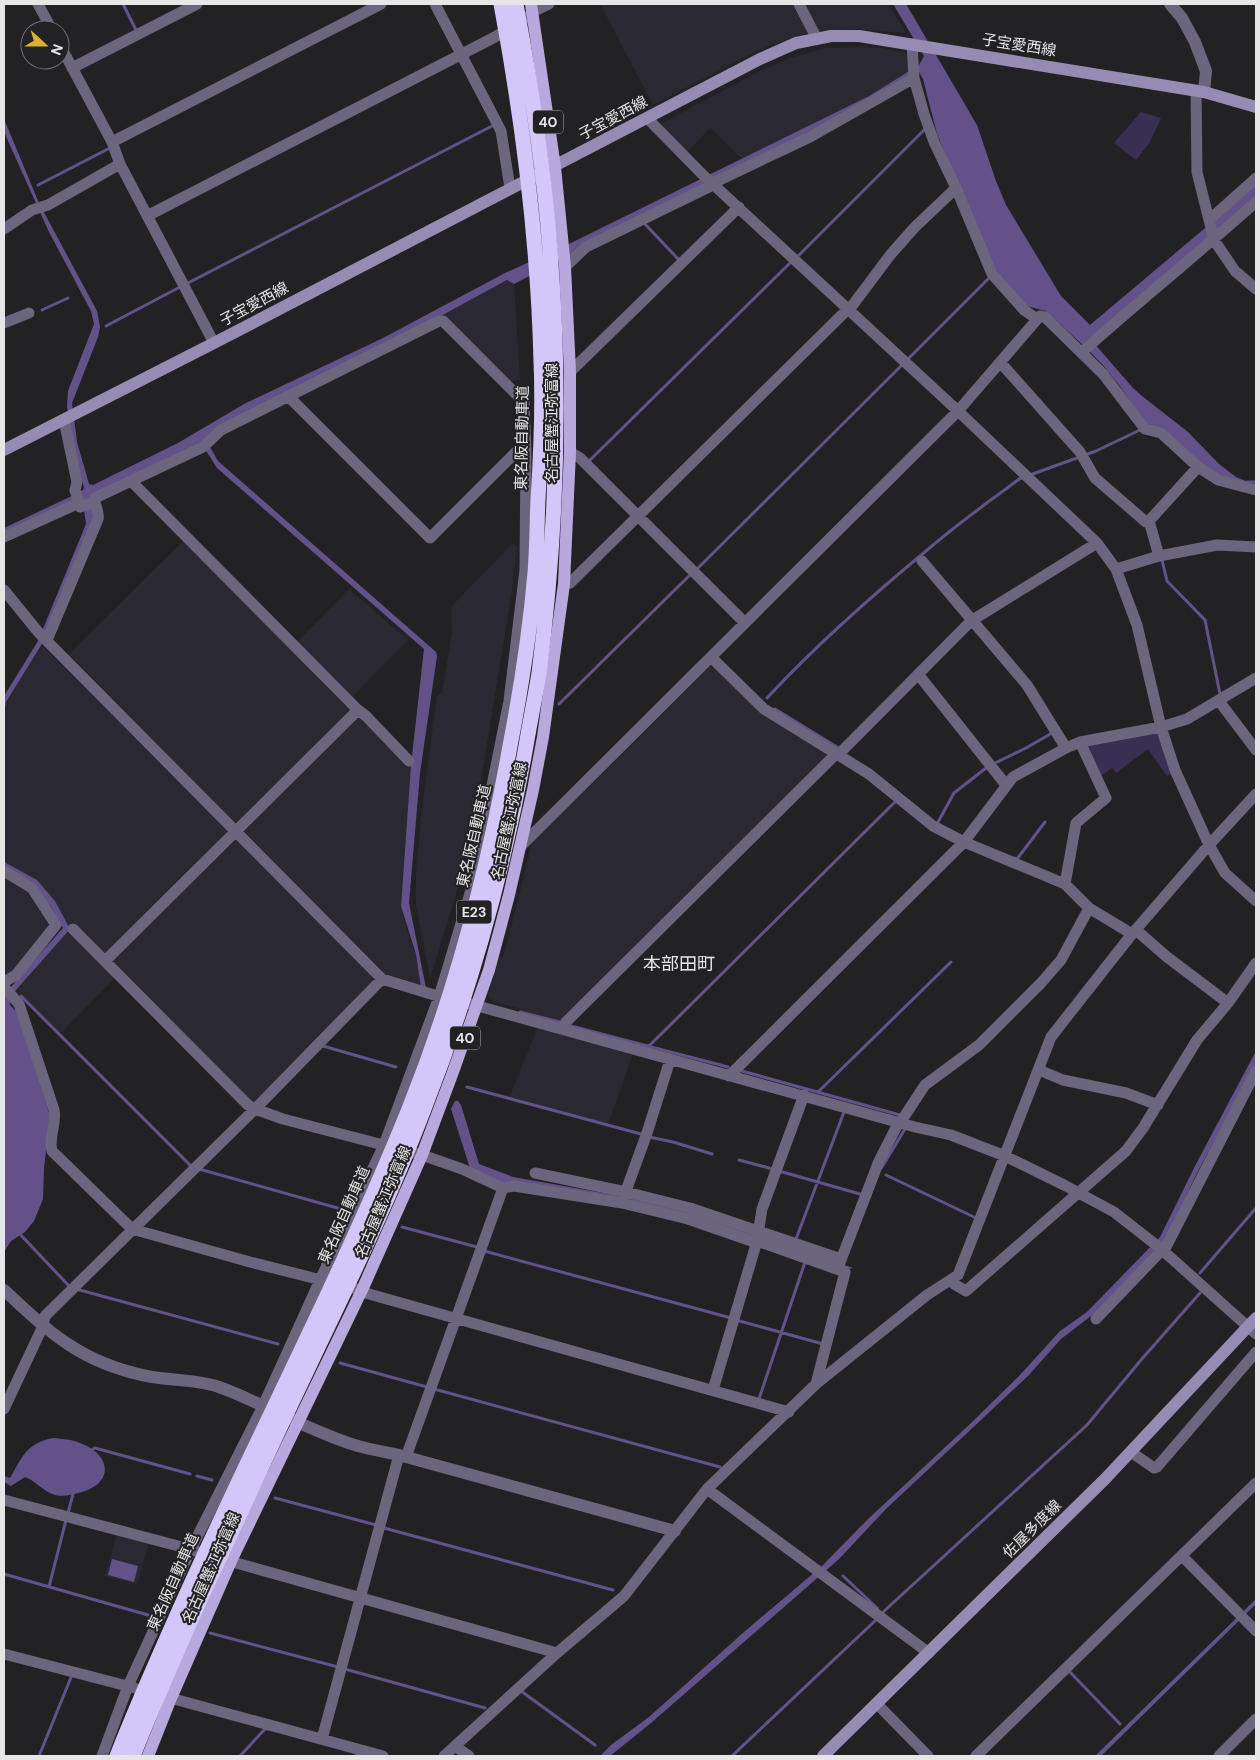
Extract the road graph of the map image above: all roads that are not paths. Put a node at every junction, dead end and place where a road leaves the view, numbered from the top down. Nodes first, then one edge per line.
1 (38, 4) edge
2 (197, 4) edge
3 (382, 4) edge
4 (434, 4) edge
5 (502, 4) edge
6 (516, 4) edge
7 (549, 4) edge
8 (798, 4) edge
9 (1170, 4) edge
10 (532, 10) edge
11 (47, 20) edge
12 (816, 39) junction
13 (913, 44) junction
14 (461, 54) junction
15 (70, 64) edge
16 (72, 68) junction
17 (914, 74) junction
18 (1200, 91) junction
19 (1256, 107) edge
20 (648, 119) junction
21 (112, 142) junction
22 (120, 164) junction
23 (555, 167) junction
24 (1256, 178) edge
25 (714, 184) junction
26 (510, 188) junction
27 (956, 188) junction
28 (1256, 202) edge
29 (739, 207) junction
30 (147, 216) junction
31 (1209, 222) junction
32 (4, 229) edge
33 (1213, 239) junction
34 (564, 266) junction
35 (1256, 289) edge
36 (848, 309) junction
37 (29, 313) dead end
38 (1037, 319) junction
39 (4, 323) edge
40 (214, 344) junction
41 (1083, 350) junction
42 (1000, 362) junction
43 (570, 372) junction
44 (288, 396) junction
45 (958, 410) junction
46 (64, 420) junction
47 (4, 450) edge
48 (526, 452) junction
49 (570, 452) junction
50 (1198, 467) junction
51 (131, 481) junction
52 (1256, 490) edge
53 (95, 502) junction
54 (80, 505) junction
55 (638, 516) junction
56 (1149, 521) junction
57 (4, 537) edge
58 (1097, 543) junction
59 (1256, 547) edge
60 (1159, 556) junction
61 (922, 561) dead end
62 (1116, 569) junction
63 (564, 584) junction
64 (5, 597) edge
65 (972, 621) junction
66 (745, 623) junction
67 (43, 637) junction
68 (711, 657) junction
69 (918, 674) junction
70 (1256, 678) edge
71 (1219, 701) junction
72 (358, 710) junction
73 (1162, 727) junction
74 (1080, 742) junction
75 (1066, 748) junction
76 (1256, 750) edge
77 (837, 754) junction
78 (409, 761) dead end
79 (1006, 786) junction
80 (1256, 794) edge
81 (236, 831) junction
82 (964, 842) junction
83 (1209, 845) junction
84 (519, 848) junction
85 (4, 871) edge
86 (1065, 884) junction
87 (1256, 901) edge
88 (1089, 908) junction
89 (73, 929) dead end
90 (1134, 932) junction
91 (105, 961) junction
92 (1256, 963) edge
93 (382, 979) junction
94 (4, 982) edge
95 (4, 987) edge
96 (439, 997) junction
97 (1228, 1004) junction
98 (477, 1005) junction
99 (562, 1029) junction
100 (670, 1060) junction
101 (1039, 1070) junction
102 (1256, 1071) edge
103 (729, 1076) junction
104 (804, 1095) junction
105 (1158, 1105) junction
106 (255, 1109) junction
107 (900, 1122) junction
108 (384, 1145) junction
109 (422, 1155) junction
110 (1005, 1156) junction
111 (535, 1173) dead end
112 (504, 1188) junction
113 (1079, 1193) junction
114 (624, 1198) junction
115 (132, 1229) junction
116 (757, 1237) junction
117 (1160, 1247) junction
118 (840, 1265) junction
119 (952, 1279) junction
120 (320, 1280) junction
121 (4, 1290) edge
122 (362, 1290) junction
123 (456, 1318) junction
124 (1096, 1318) dead end
125 (43, 1326) junction
126 (1254, 1326) edge
127 (1256, 1352) edge
128 (816, 1384) junction
129 (713, 1390) junction
130 (263, 1406) junction
131 (4, 1409) edge
132 (789, 1412) junction
133 (297, 1422) junction
134 (1132, 1452) junction
135 (403, 1456) junction
136 (1256, 1484) edge
137 (707, 1489) junction
138 (4, 1500) edge
139 (675, 1531) junction
140 (191, 1549) junction
141 (1182, 1556) junction
142 (231, 1561) junction
143 (360, 1598) junction
144 (1256, 1631) edge
145 (557, 1653) junction
146 (929, 1653) junction
147 (4, 1654) edge
148 (128, 1686) junction
149 (171, 1698) junction
150 (878, 1704) junction
151 (1256, 1719) edge
152 (322, 1740) junction
153 (454, 1746) junction
154 (353, 1753) edge
155 (102, 1756) edge
156 (117, 1756) edge
157 (133, 1756) edge
158 (148, 1756) edge
159 (383, 1756) edge
160 (444, 1756) edge
161 (469, 1756) edge
162 (823, 1756) edge
163 (928, 1756) edge
164 (976, 1756) edge
165 (1219, 1756) edge

1 - 11 street
2 - 16 street
3 - 21 street
4 - 14 street
5 - 156 highway, 東名阪自動車道 / E23, bridge
6 - 157 highway, E23, bridge
7 - 10 street
8 - 12 street
9 - 18 street
10 - 14 street
10 - 23 main road, 名古屋蟹江弥富線 / 40
12 - 13 main road, 子宝愛西線
12 - 20 main road, 子宝愛西線
13 - 17 street
13 - 18 main road, 子宝愛西線
14 - 26 street
14 - 30 street
15 - 16 street
16 - 21 street
17 - 25 street
17 - 27 street
18 - 19 main road, 子宝愛西線
18 - 31 street
20 - 23 main road, 子宝愛西線
20 - 25 street
21 - 22 street
22 - 30 street
22 - 32 street
23 - 26 main road, 子宝愛西線
23 - 34 main road, 名古屋蟹江弥富線 / 40
24 - 31 street
25 - 29 street
25 - 34 street
26 - 40 main road, 子宝愛西線
27 - 36 street
27 - 38 street
28 - 33 street
29 - 36 street
29 - 43 street
30 - 40 street
31 - 33 street
33 - 35 street
33 - 41 street
34 - 43 main road, 名古屋蟹江弥富線 / 40
36 - 45 street
36 - 55 street
37 - 39 street
38 - 41 street
38 - 42 street
40 - 46 main road, 子宝愛西線
41 - 50 street
42 - 45 street
42 - 56 street
43 - 49 main road, 名古屋蟹江弥富線 / 40
44 - 48 street
44 - 48 street
44 - 51 street
45 - 58 street
45 - 66 street
46 - 47 main road, 子宝愛西線
46 - 54 street
48 - 96 street
49 - 55 street
49 - 63 main road, 名古屋蟹江弥富線 / 40
50 - 52 street
50 - 56 street
51 - 53 street
51 - 72 street
53 - 54 street
53 - 67 street
54 - 57 street
55 - 63 street
55 - 66 street
56 - 60 street
58 - 62 street
58 - 65 street
59 - 60 street
60 - 62 street
61 - 65 street
62 - 73 street
63 - 84 main road, 名古屋蟹江弥富線 / 40
64 - 67 street
65 - 69 street
65 - 75 street
66 - 68 street
67 - 81 street
68 - 77 street
68 - 84 street
69 - 77 street
69 - 79 street
70 - 71 street
71 - 73 street
71 - 76 street
72 - 78 street
72 - 81 street
73 - 74 street
73 - 83 street
74 - 75 street
74 - 86 street
75 - 79 street
77 - 82 street
77 - 99 street
79 - 82 street
80 - 83 street
81 - 91 street
81 - 93 street
82 - 86 street
82 - 103 street
83 - 87 street
83 - 90 street
84 - 98 main road, 名古屋蟹江弥富線 / 40
85 - 94 street
86 - 88 street
88 - 90 street
88 - 107 street
89 - 91 street
90 - 97 street
90 - 101 street
91 - 106 street
92 - 97 street
93 - 96 street
93 - 106 street
95 - 115 street
96 - 98 street
96 - 108 street
97 - 105 street
98 - 99 street
98 - 109 main road, 名古屋蟹江弥富線 / 40
99 - 100 street
100 - 103 street
100 - 114 street
101 - 105 street
101 - 110 street
102 - 117 street
103 - 104 street
104 - 107 street
104 - 116 street
105 - 113 street
106 - 108 street
106 - 115 street
107 - 110 street
107 - 118 street
108 - 109 street
108 - 120 street
109 - 112 street
109 - 122 main road, 名古屋蟹江弥富線 / 40
110 - 113 street
110 - 119 street
111 - 114 street
112 - 114 street
112 - 123 street
113 - 117 street
113 - 119 street
114 - 116 street
115 - 120 street
115 - 125 street
116 - 118 street
116 - 129 street
117 - 124 street
117 - 126 street
118 - 128 street
119 - 128 street
120 - 122 street
120 - 130 street
121 - 125 street
122 - 123 street
122 - 133 main road, 名古屋蟹江弥富線 / 40
123 - 129 street
123 - 135 street
125 - 130 street
125 - 131 street
126 - 134 main road, 佐屋多度線
127 - 134 street
128 - 132 street
129 - 132 street
130 - 133 street
130 - 140 street
132 - 137 street
133 - 135 street
133 - 142 main road, 名古屋蟹江弥富線 / 40
134 - 146 main road, 佐屋多度線
135 - 139 street
135 - 143 street
136 - 141 street
137 - 139 street
137 - 146 street
138 - 140 street
139 - 145 street
140 - 142 street
140 - 148 street
141 - 144 street
141 - 164 street
142 - 143 street
142 - 149 main road, 名古屋蟹江弥富線 / 40
143 - 145 street
143 - 152 street
145 - 153 street
146 - 150 main road, 佐屋多度線
147 - 148 street
148 - 149 street
148 - 155 street
149 - 152 street
149 - 158 main road, 名古屋蟹江弥富線 / 40
150 - 162 main road, 佐屋多度線
150 - 163 street
151 - 165 street
152 - 154 street
153 - 160 street
153 - 161 street
154 - 159 street

